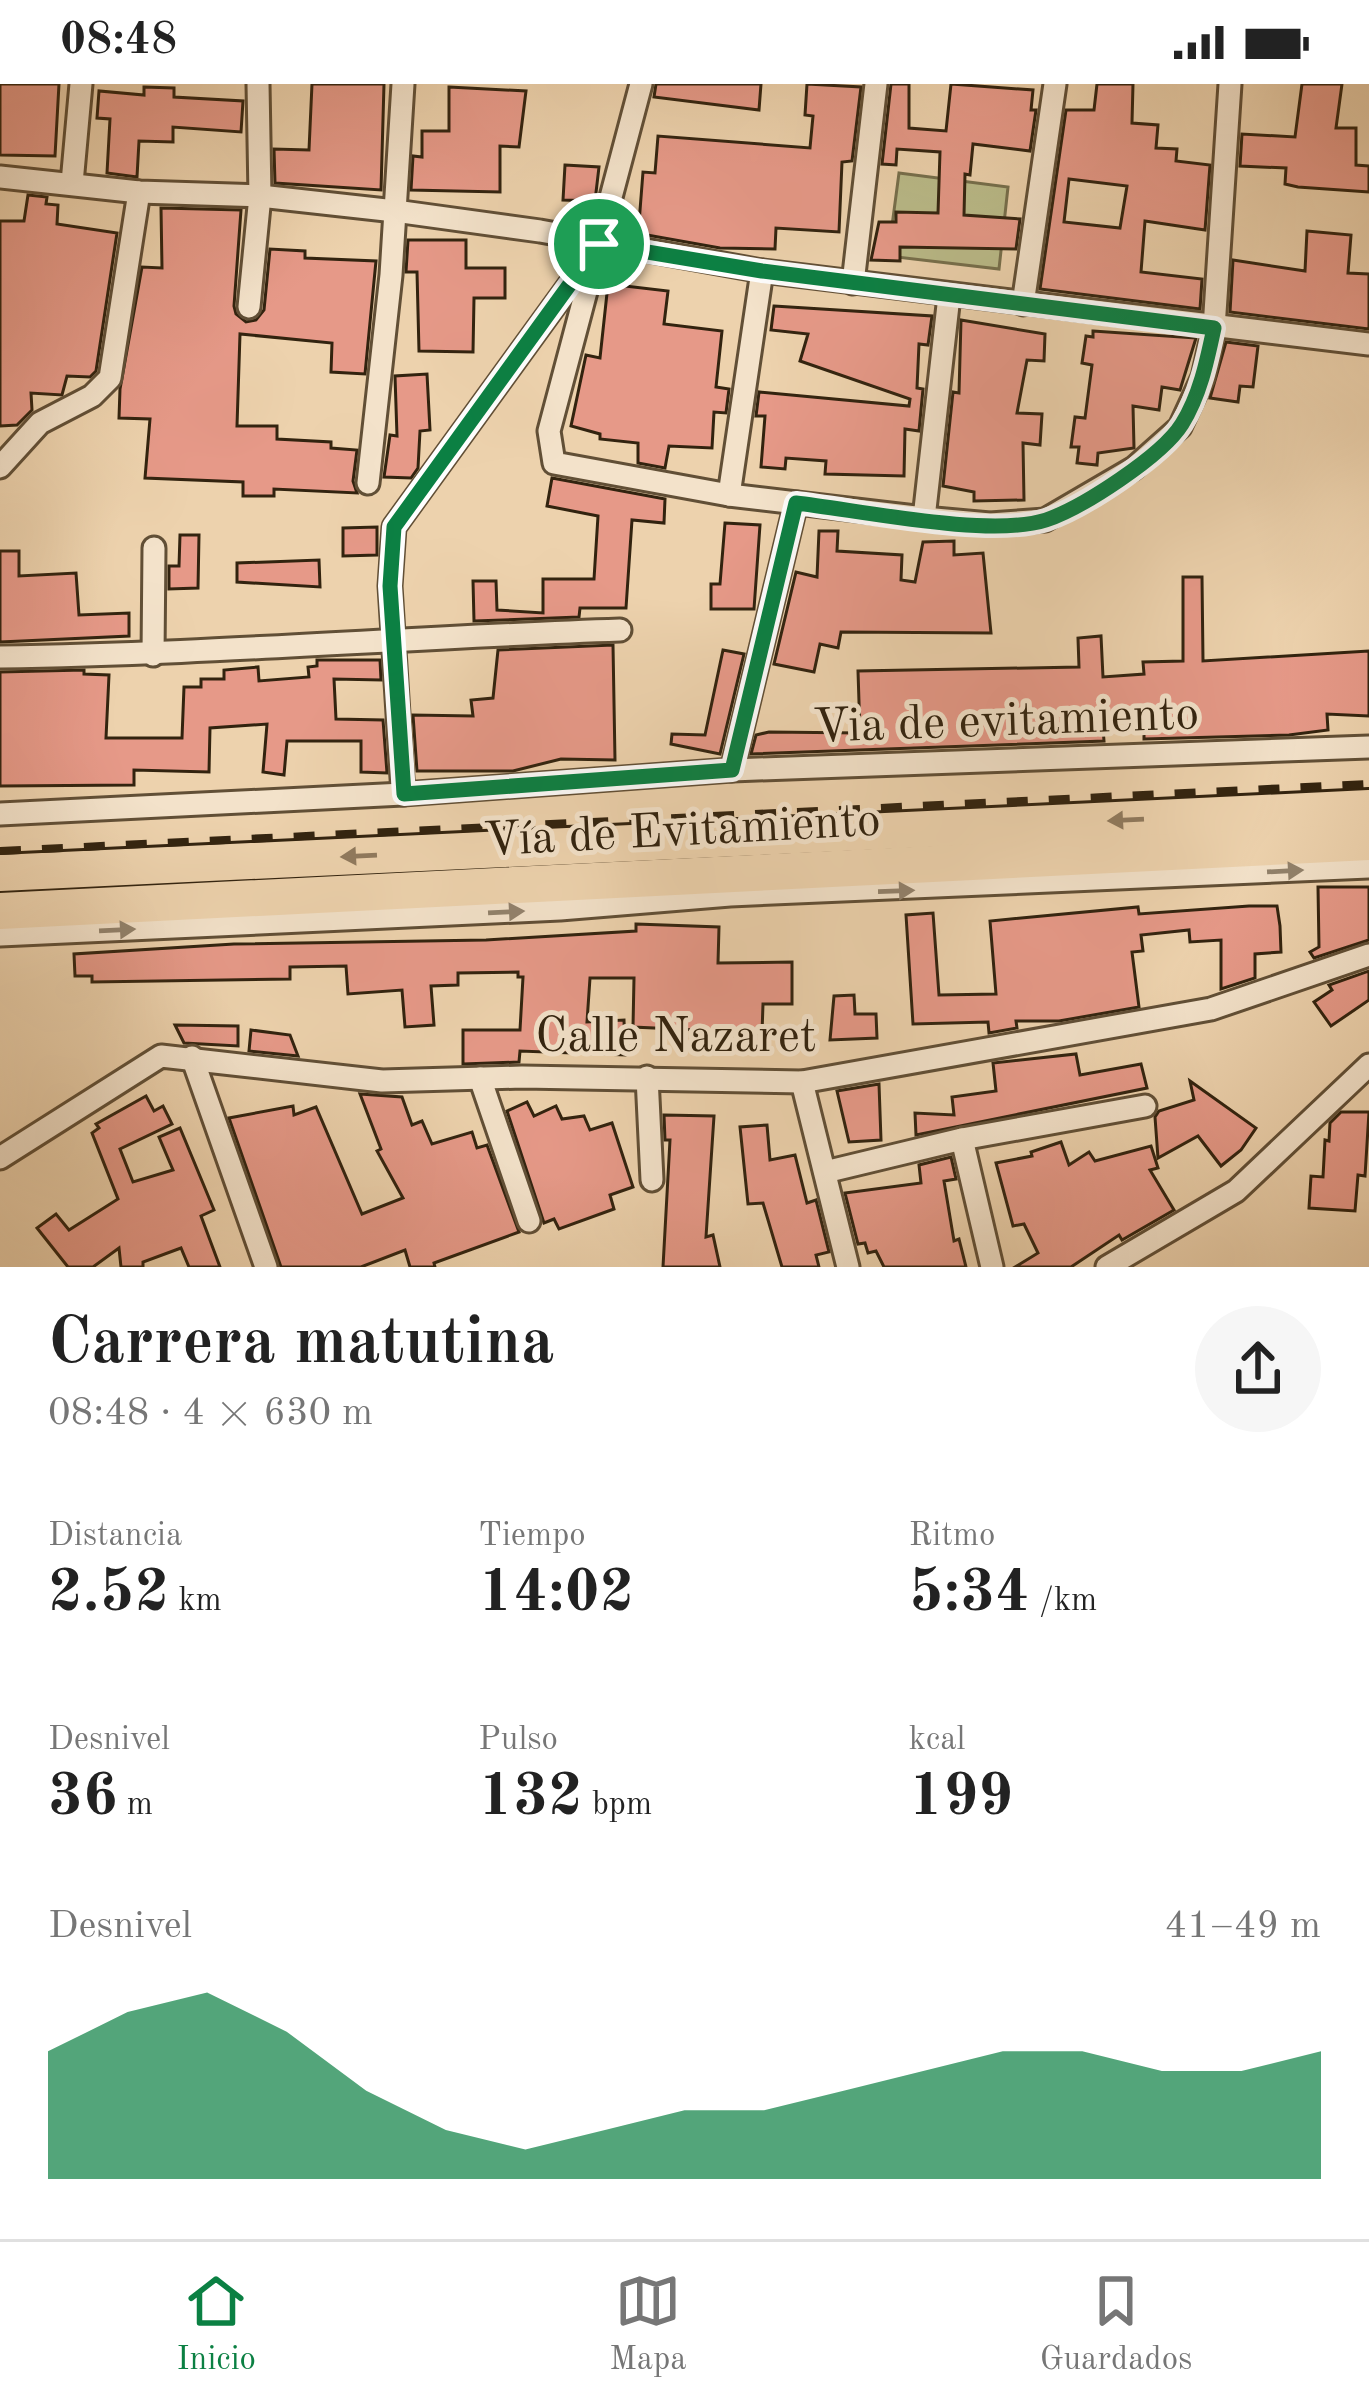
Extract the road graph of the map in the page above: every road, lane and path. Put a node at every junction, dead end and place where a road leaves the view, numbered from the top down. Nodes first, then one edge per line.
1 (80, 84) edge
2 (258, 84) edge
3 (403, 84) edge
4 (641, 84) edge
5 (876, 84) edge
6 (1055, 84) edge
7 (1230, 84) edge
8 (0, 178) edge
9 (72, 183) junction
10 (139, 192) junction
11 (260, 196) junction
12 (395, 211) junction
13 (599, 244) junction
14 (762, 271) junction
15 (854, 283) junction
16 (949, 296) junction
17 (1022, 304) junction
18 (248, 307) dead end
19 (1214, 328) junction
20 (1369, 344) edge
21 (0, 467) edge
22 (368, 483) dead end
23 (730, 496) junction
24 (796, 503) junction
25 (924, 518) junction
26 (154, 548) dead end
27 (620, 630) dead end
28 (392, 638) junction
29 (153, 655) junction
30 (0, 657) edge
31 (1369, 747) edge
32 (732, 770) junction
33 (404, 794) junction
34 (1369, 808) edge
35 (0, 814) edge
36 (1369, 842) edge
37 (1369, 867) edge
38 (0, 873) edge
39 (0, 911) edge
40 (0, 935) edge
41 (1369, 956) edge
42 (192, 1057) junction
43 (1369, 1065) edge
44 (647, 1077) junction
45 (480, 1078) junction
46 (802, 1082) junction
47 (1145, 1106) dead end
48 (962, 1139) junction
49 (0, 1157) edge
50 (826, 1172) junction
51 (652, 1180) dead end
52 (529, 1221) dead end
53 (266, 1267) edge
54 (848, 1267) edge
55 (992, 1267) edge
56 (1107, 1267) edge

1 - 9 street
2 - 11 street
3 - 12 street
4 - 13 street
5 - 15 street
6 - 17 street
7 - 19 street
8 - 9 street
9 - 10 street
10 - 11 street
10 - 21 street
11 - 12 street
11 - 18 street
12 - 13 street
12 - 22 street
13 - 14 street
13 - 23 street
13 - 28 street
14 - 15 street
14 - 23 street
15 - 16 street
16 - 17 street
16 - 25 street
17 - 19 street
19 - 20 street
19 - 25 street
23 - 24 street
24 - 25 street
24 - 32 street
26 - 29 street
27 - 28 street
28 - 29 street
28 - 33 street
29 - 30 street
31 - 32 street, Via de evitamiento
32 - 33 street, Via de evitamiento
33 - 35 street, Via de evitamiento
34 -> 38 highway, Vía de Evitamiento
36 - 39 highway, Vía de Evitamiento
40 -> 37 street
41 - 46 street, Calle Nazaret
42 - 45 street, Calle Nazaret
42 - 49 street, Calle Nazaret
42 - 53 street
43 - 56 street
44 - 45 street, Calle Nazaret
44 - 46 street, Calle Nazaret
44 - 51 street
45 - 52 street
46 - 50 street
47 - 48 street
48 - 50 street
48 - 55 street
50 - 54 street

